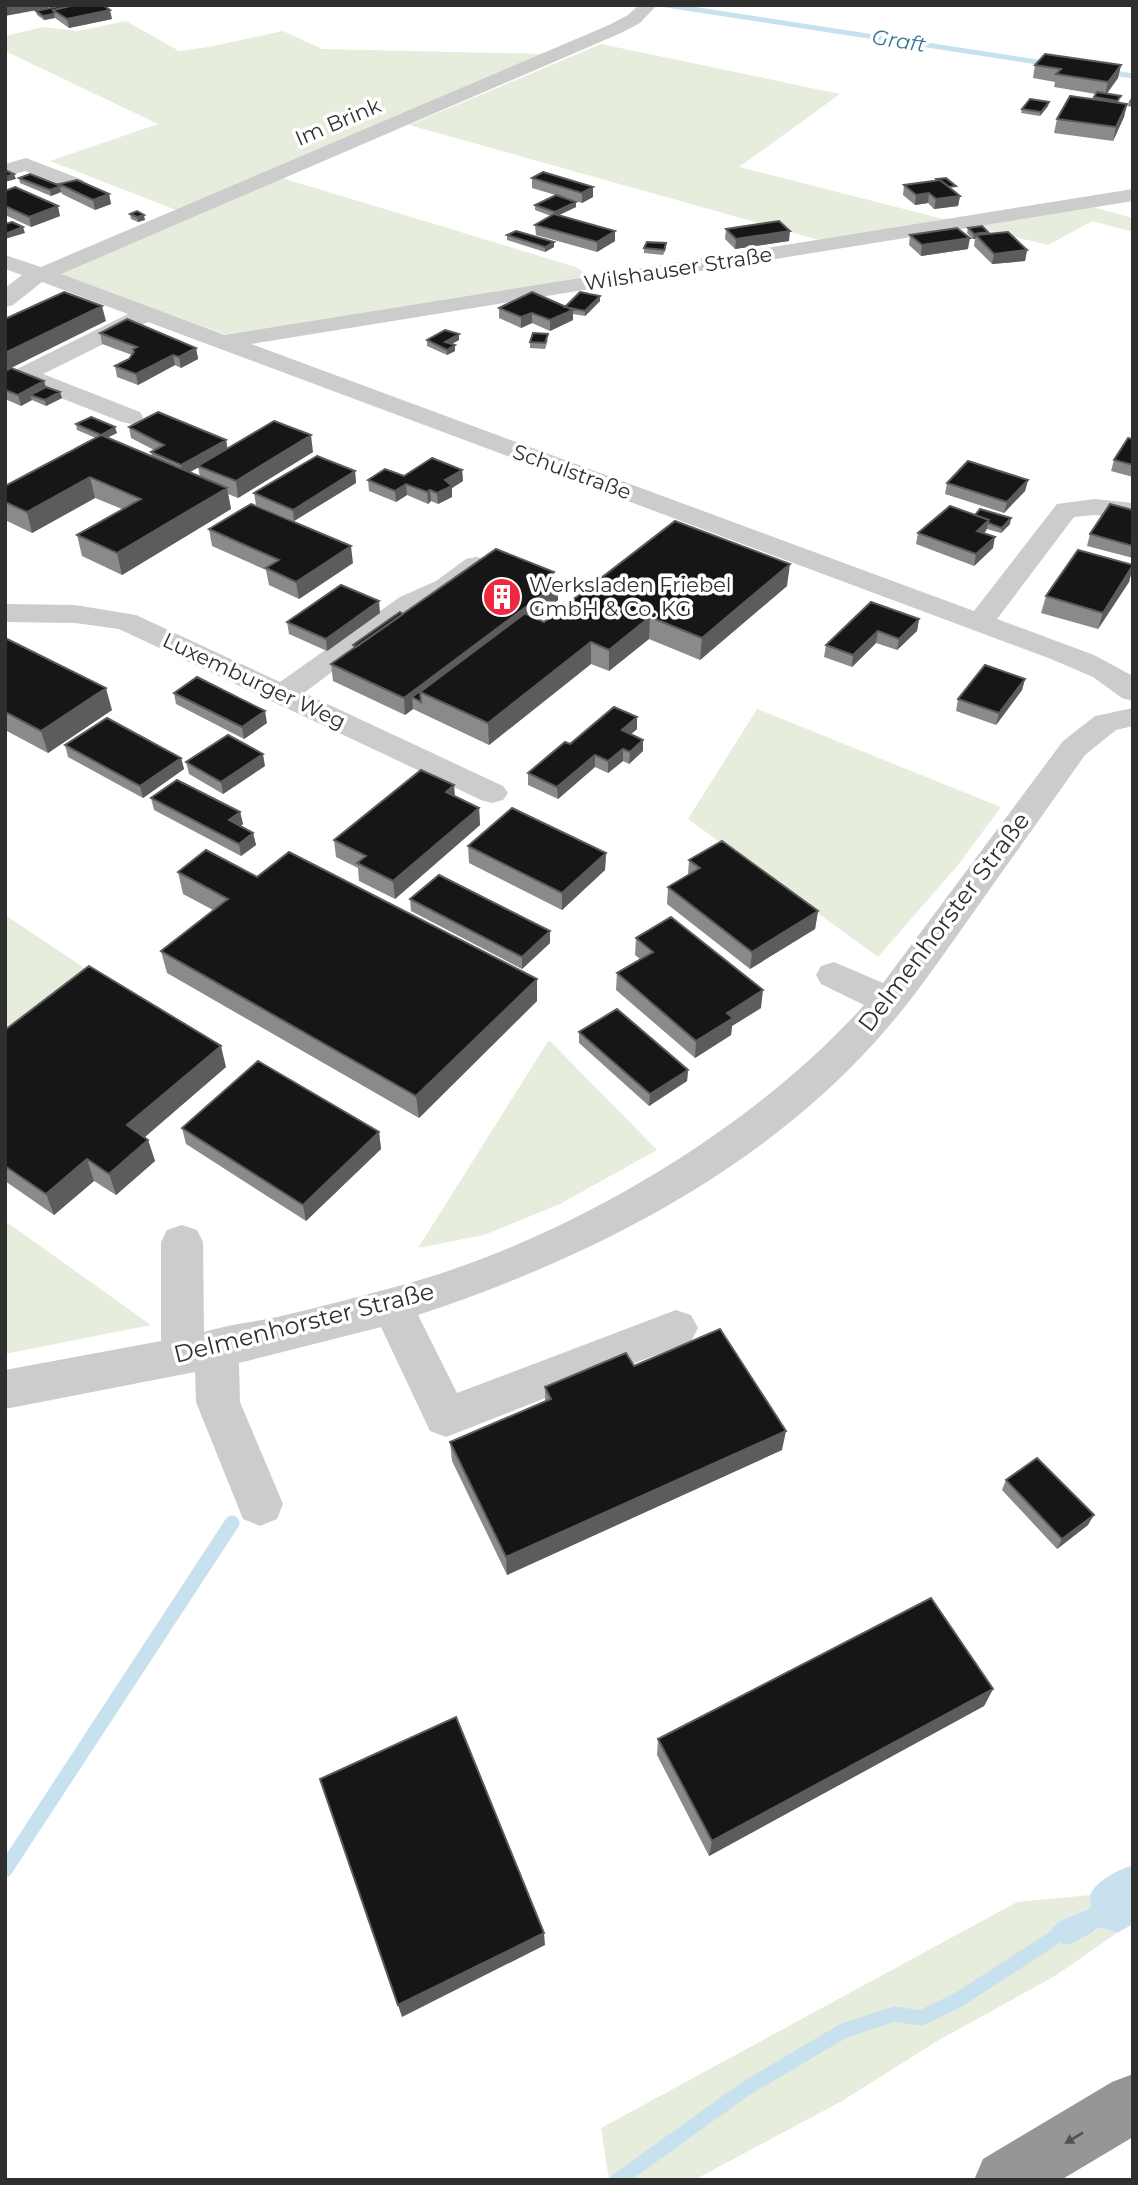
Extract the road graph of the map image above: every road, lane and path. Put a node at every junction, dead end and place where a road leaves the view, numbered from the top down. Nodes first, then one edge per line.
1 (649, 5) edge
2 (5, 171) edge
3 (76, 184) edge
4 (1133, 194) edge
5 (1066, 207) junction
6 (1106, 217) dead end
7 (5, 261) edge
8 (41, 275) junction
9 (5, 300) edge
10 (146, 314) junction
11 (222, 342) junction
12 (131, 417) dead end
13 (1133, 511) edge
14 (492, 554) edge
15 (5, 613) edge
16 (980, 623) junction
17 (1133, 692) edge
18 (282, 694) junction
19 (1133, 717) edge
20 (492, 793) dead end
21 (834, 975) dead end
22 (889, 1002) junction
23 (182, 1242) dead end
24 (392, 1305) junction
25 (676, 1328) dead end
26 (199, 1351) junction
27 (5, 1390) edge
28 (260, 1504) dead end
29 (1133, 2103) edge
30 (1004, 2180) edge

1 - 8 street, Im Brink
2 - 3 street
4 - 5 street, Wilshauser Straße
5 - 6 street
5 - 11 street, Wilshauser Straße
7 - 8 street, Schulstraße
8 - 9 street, Im Brink
8 - 10 street, Schulstraße
10 - 11 street, Schulstraße
10 - 12 street
11 - 16 street, Schulstraße
13 - 16 street
14 - 18 street
15 - 18 street, Luxemburger Weg
16 - 17 street, Schulstraße
18 - 20 street, Luxemburger Weg
19 - 22 street, Delmenhorster Straße
21 - 22 street
22 - 24 street, Delmenhorster Straße
23 - 26 street
24 - 25 street
24 - 26 street, Delmenhorster Straße
26 - 27 street, Delmenhorster Straße
26 - 28 street
29 -> 30 highway

